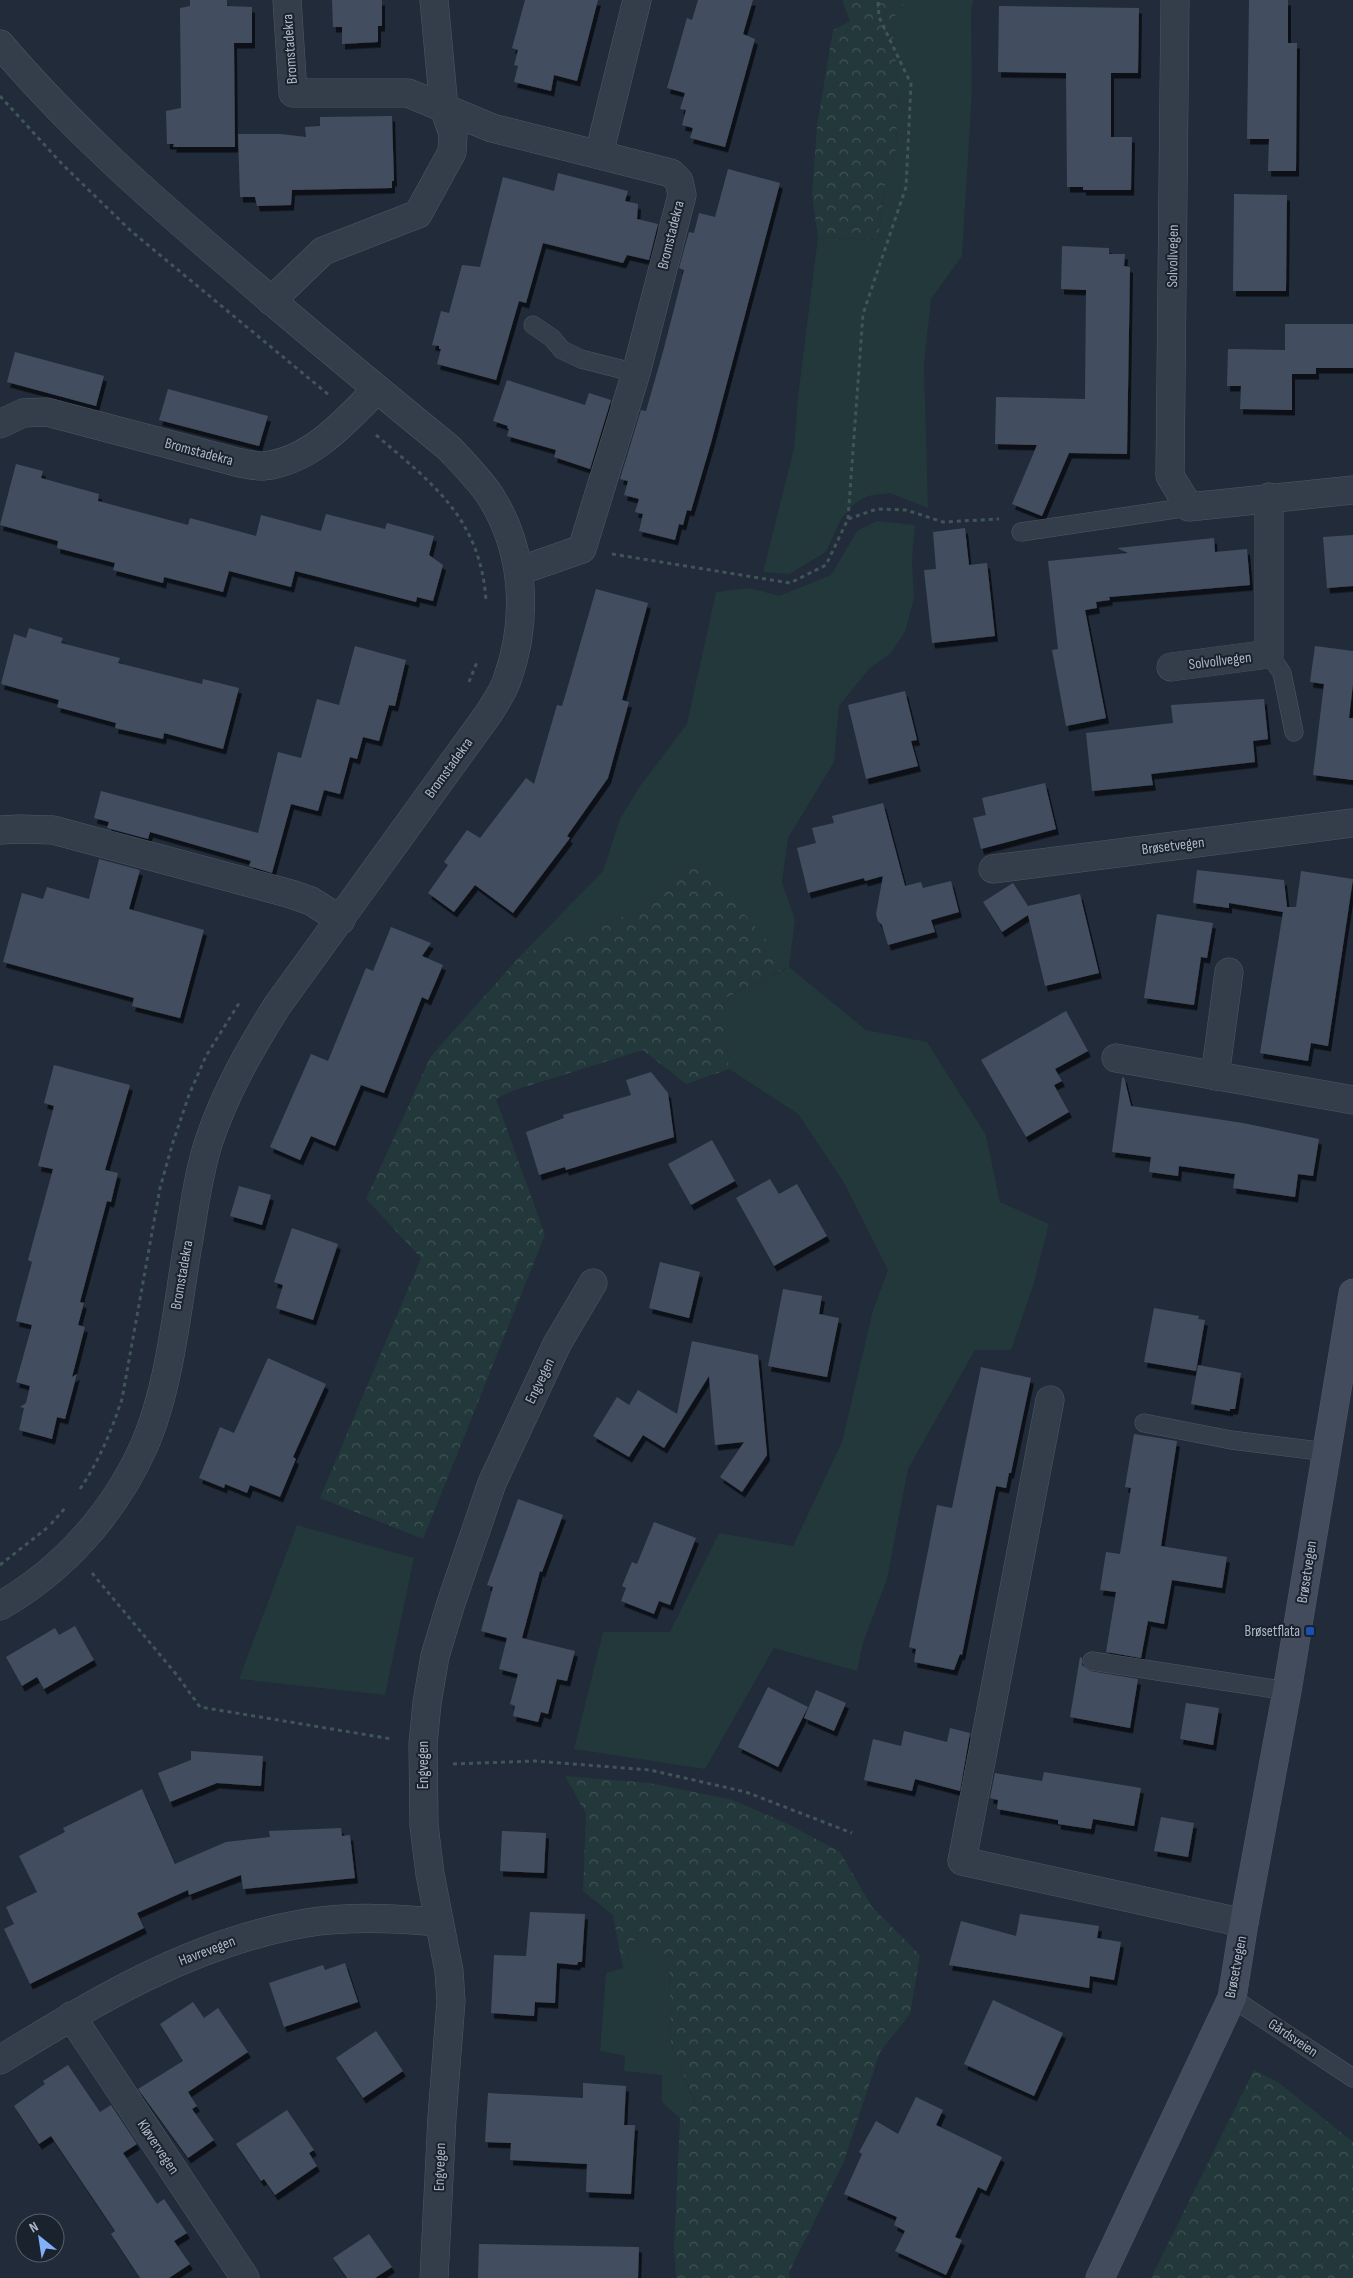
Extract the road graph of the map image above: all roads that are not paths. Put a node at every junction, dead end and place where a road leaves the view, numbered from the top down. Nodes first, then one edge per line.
1 (287, 0) edge
2 (434, 0) edge
3 (638, 0) edge
4 (1175, 0) edge
5 (0, 44) edge
6 (444, 108) junction
7 (599, 154) junction
8 (271, 300) junction
9 (533, 325) dead end
10 (636, 373) junction
11 (377, 389) junction
12 (0, 424) edge
13 (1353, 490) edge
14 (1269, 497) junction
15 (1189, 508) junction
16 (1021, 532) road end
17 (518, 570) junction
18 (1269, 654) junction
19 (1171, 667) dead end
20 (1294, 732) dead end
21 (1353, 823) edge
22 (0, 830) edge
23 (993, 869) dead end
24 (341, 920) junction
25 (1229, 972) dead end
26 (1116, 1058) dead end
27 (1215, 1076) junction
28 (1353, 1100) edge
29 (593, 1283) dead end
30 (1353, 1293) edge
31 (1050, 1400) dead end
32 (1144, 1423) dead end
33 (1327, 1452) junction
34 (0, 1606) edge
35 (1092, 1661) dead end
36 (1287, 1691) junction
37 (438, 1922) junction
38 (1244, 1923) junction
39 (1232, 1998) junction
40 (71, 2016) junction
41 (0, 2060) edge
42 (1353, 2078) edge
43 (245, 2278) edge
44 (434, 2278) edge
45 (1100, 2278) edge

1 - 6 street, Bromstadekra
2 - 6 street
3 - 7 street
4 - 15 street, Solvollvegen
5 - 8 street, Bromstadekra
6 - 7 street, Bromstadekra
6 - 8 street
7 - 10 street, Bromstadekra
8 - 11 street, Bromstadekra
9 - 10 lane
10 - 17 street, Bromstadekra
11 - 12 street, Bromstadekra
11 - 17 street, Bromstadekra
13 - 14 street
14 - 15 street
14 - 18 street, Solvollvegen
15 - 16 lane
17 - 24 street, Bromstadekra
18 - 19 street, Solvollvegen
18 - 20 lane, Solvollvegen
21 - 23 street, Brøsetvegen
22 - 24 street
24 - 34 street, Bromstadekra
25 - 27 street
26 - 27 street
27 - 28 street
29 - 37 street, Engvegen
30 - 33 street, Brøsetvegen
31 - 38 street
32 - 33 lane
33 - 36 street, Brøsetvegen
35 - 36 lane
36 - 38 street, Brøsetvegen
37 - 40 street, Havrevegen
37 - 44 street, Engvegen
38 - 39 street, Brøsetvegen
39 - 42 lane, Gårdsveien
39 - 45 street, Brøsetvegen
40 - 41 street, Havrevegen
40 - 43 street, Kløvervegen

